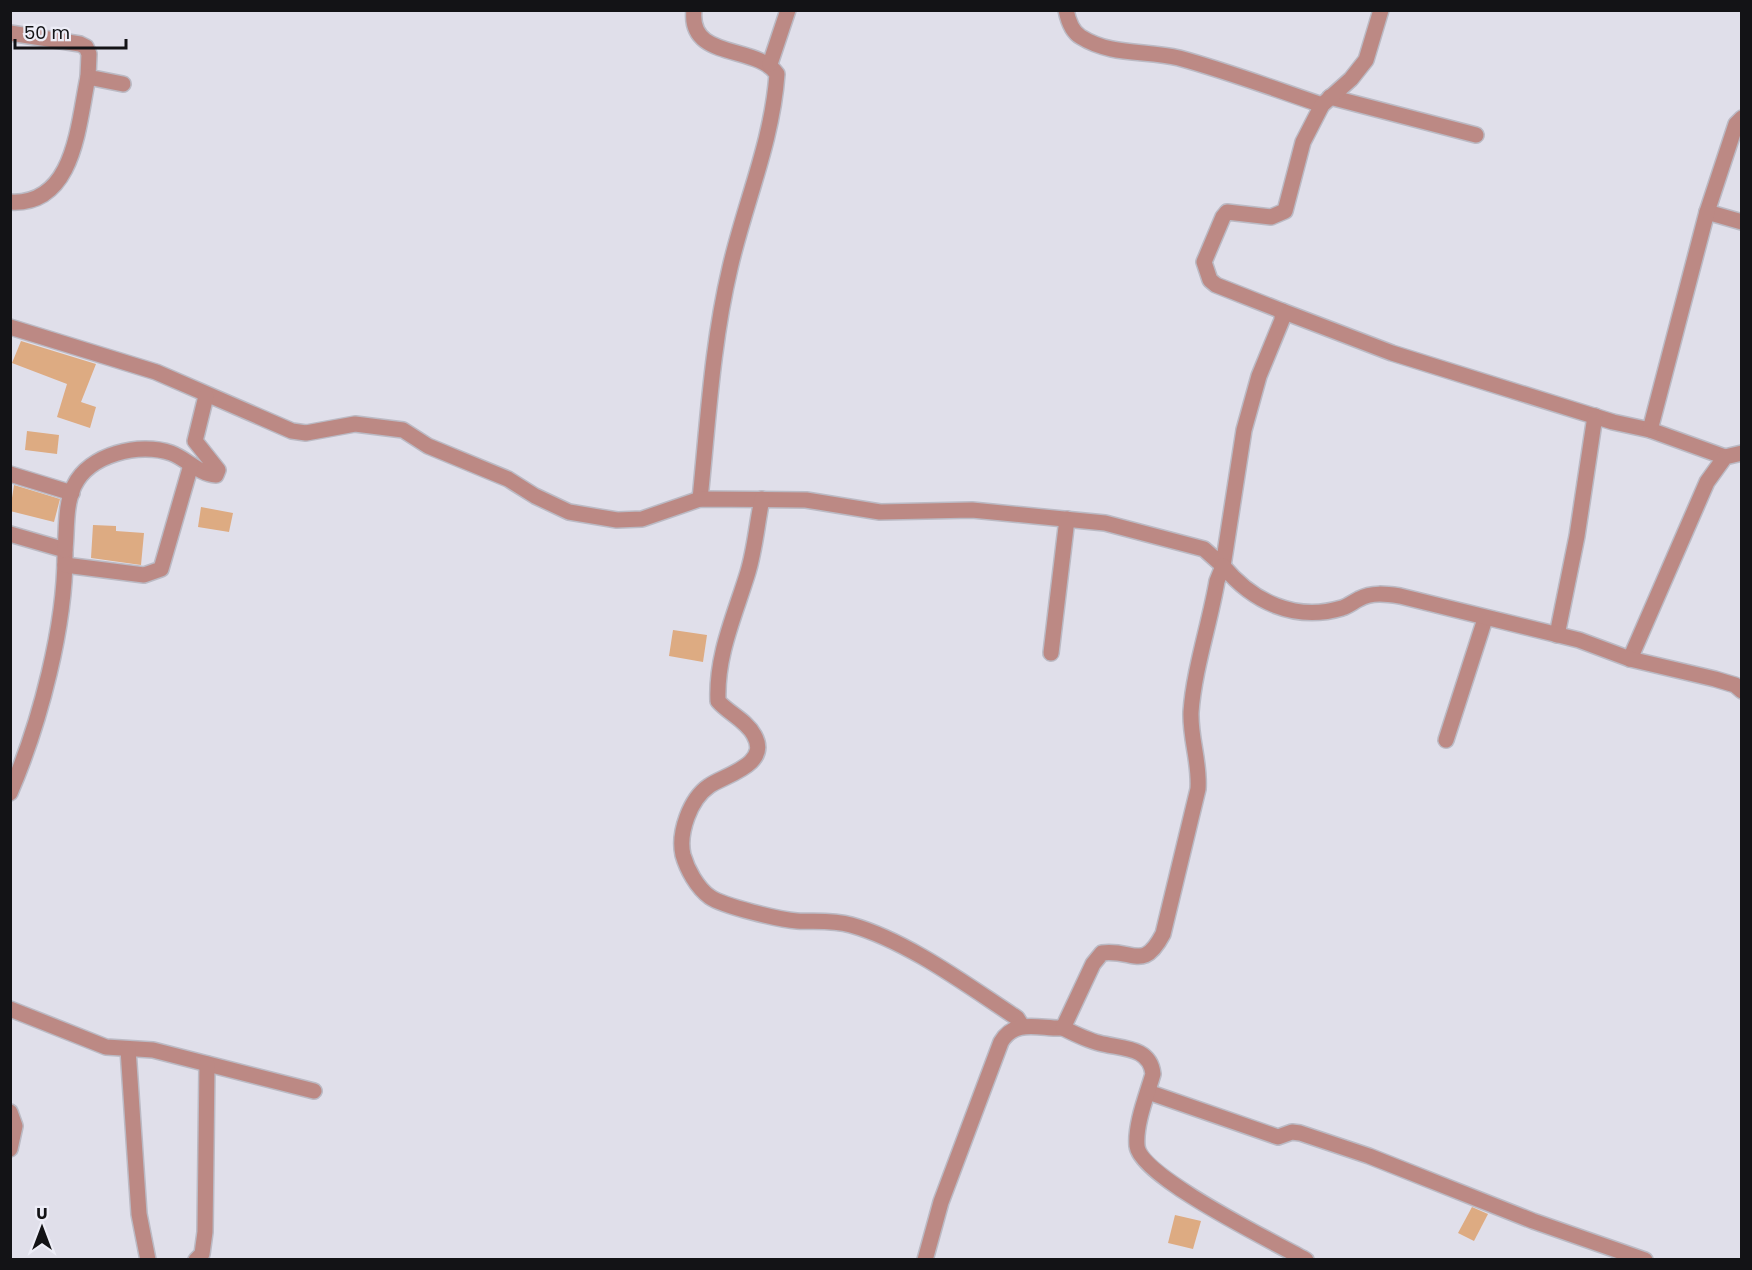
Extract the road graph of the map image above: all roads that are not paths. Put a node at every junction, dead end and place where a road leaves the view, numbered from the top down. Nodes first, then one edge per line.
1 (694, 10) edge
2 (788, 10) edge
3 (1066, 10) edge
4 (1381, 10) edge
5 (10, 33) edge
6 (770, 64) junction
7 (88, 77) junction
8 (123, 84) dead end
9 (1326, 101) junction
10 (1742, 117) edge
11 (1476, 135) dead end
12 (10, 202) edge
13 (1707, 212) junction
14 (1742, 222) edge
15 (1282, 311) junction
16 (10, 327) edge
17 (206, 396) junction
18 (1594, 416) junction
19 (1650, 430) junction
20 (1742, 453) edge
21 (1725, 457) junction
22 (191, 465) junction
23 (10, 474) edge
24 (72, 493) junction
25 (700, 499) junction
26 (762, 499) junction
27 (1067, 519) junction
28 (10, 534) edge
29 (65, 557) junction
30 (1223, 566) junction
31 (1485, 619) junction
32 (1557, 635) junction
33 (1051, 653) dead end
34 (1630, 659) junction
35 (1742, 691) edge
36 (1446, 740) dead end
37 (11, 792) edge
38 (10, 1009) edge
39 (1022, 1026) junction
40 (1063, 1028) junction
41 (128, 1048) junction
42 (207, 1064) junction
43 (314, 1091) dead end
44 (1148, 1092) junction
45 (10, 1112) edge
46 (10, 1149) edge
47 (148, 1260) edge
48 (196, 1260) edge
49 (925, 1260) edge
50 (1306, 1260) edge
51 (1645, 1260) edge

1 - 6 street
2 - 6 street
3 - 9 street
4 - 9 street
5 - 7 street
6 - 25 street
7 - 8 street
7 - 12 street
9 - 11 street
9 - 15 street
10 - 13 street
13 - 14 street
13 - 19 street
15 - 18 street
15 - 30 street
16 - 17 street
17 - 22 street
17 - 25 street
18 - 19 street
18 - 32 street
19 - 21 street
20 - 21 street
21 - 34 street
22 - 24 street
22 - 29 street
23 - 24 street
24 - 29 street
25 - 26 street
26 - 27 street
26 - 39 street
27 - 30 street
27 - 33 street
28 - 29 street
29 - 37 street
30 - 31 street
30 - 40 street
31 - 32 street
31 - 36 street
32 - 34 street
34 - 35 street
38 - 41 street
39 - 40 street
39 - 49 street
40 - 44 street
41 - 42 street
41 - 47 street
42 - 43 street
42 - 48 street
44 - 50 street
44 - 51 street
45 - 46 street

